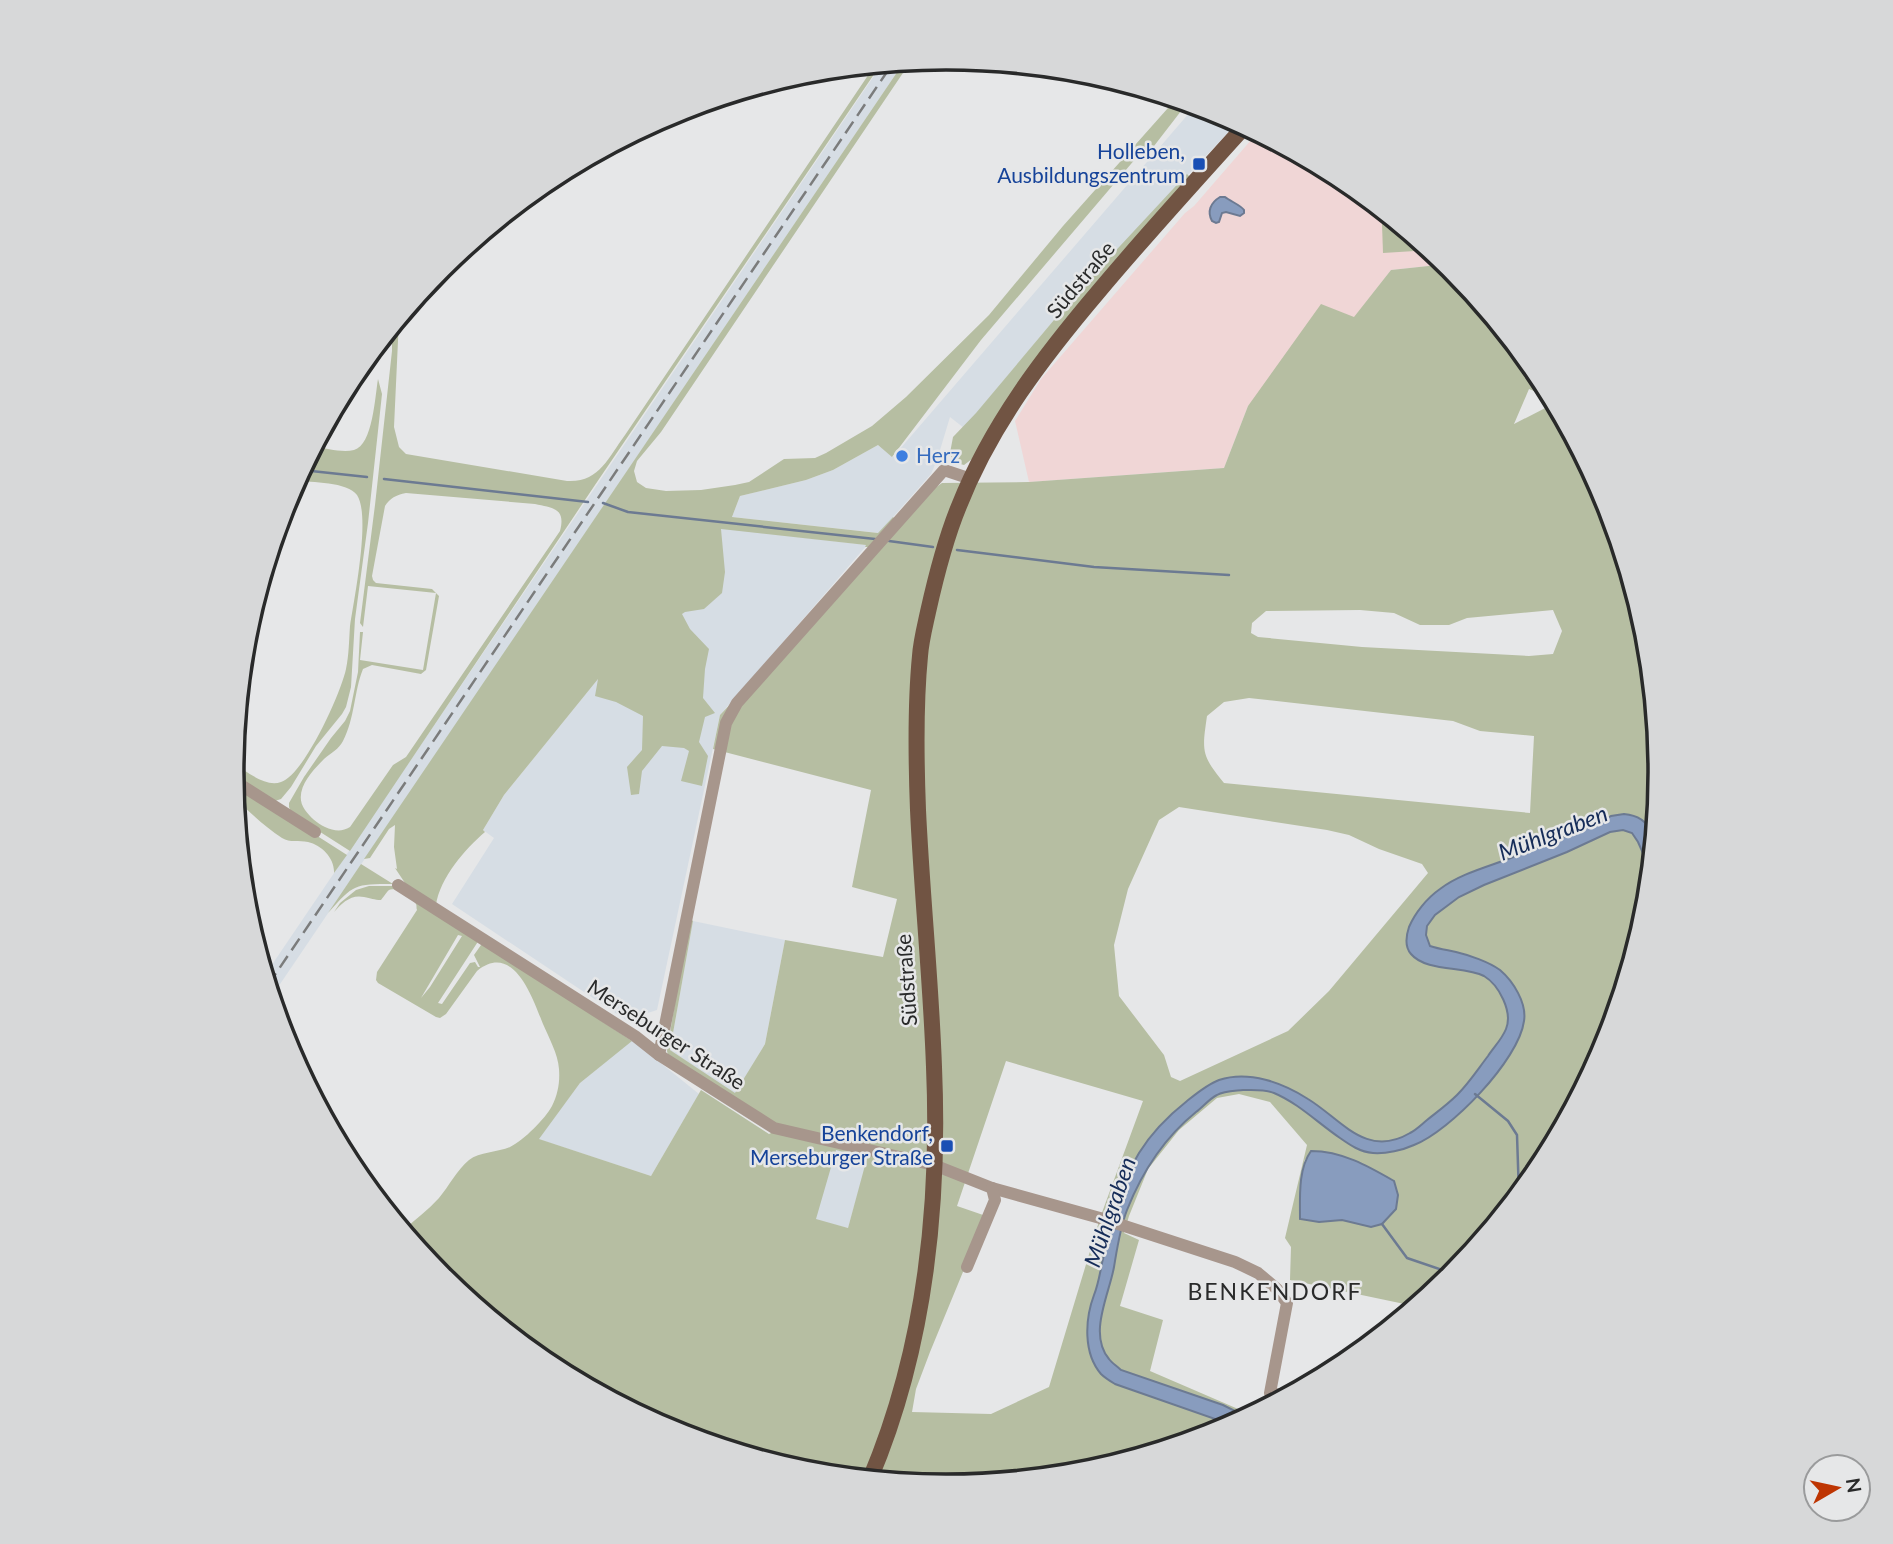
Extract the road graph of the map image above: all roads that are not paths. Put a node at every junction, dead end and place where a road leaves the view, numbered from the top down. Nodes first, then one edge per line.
1 (1238, 134) edge
2 (971, 479) junction
3 (245, 787) edge
4 (315, 832) dead end
5 (398, 885) dead end
6 (659, 1055) junction
7 (934, 1165) junction
8 (992, 1188) junction
9 (967, 1267) dead end
10 (1273, 1393) edge
11 (873, 1470) edge

1 - 2 main road, Südstraße
2 - 6 street
2 - 7 main road, Südstraße
3 - 4 street
5 - 6 street, Merseburger Straße
6 - 7 street, Merseburger Straße
7 - 8 street, Merseburger Straße
7 - 11 main road, Südstraße
8 - 9 street
8 - 10 street, Merseburger Straße

